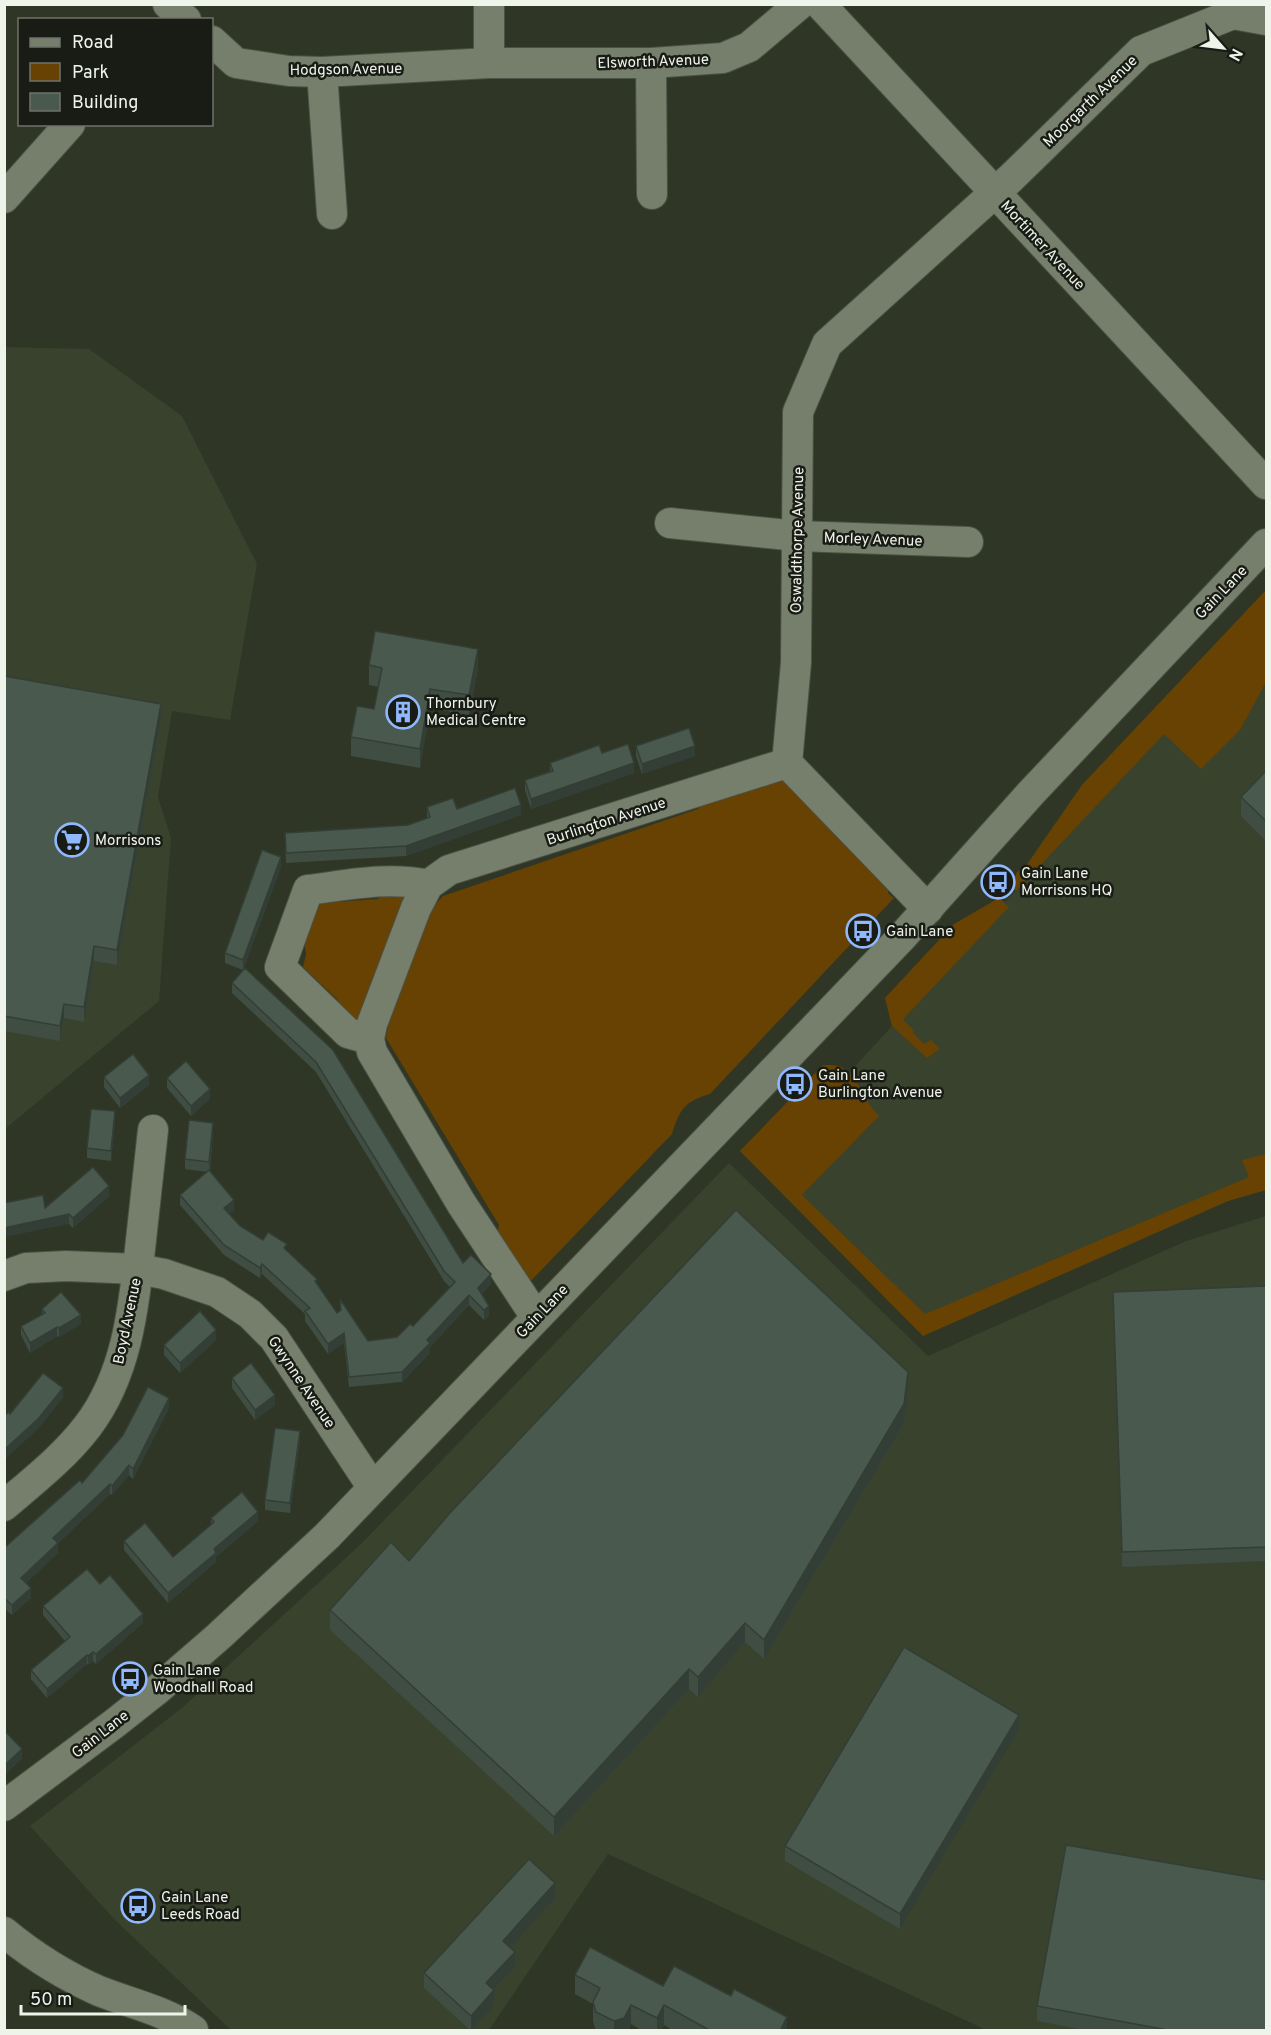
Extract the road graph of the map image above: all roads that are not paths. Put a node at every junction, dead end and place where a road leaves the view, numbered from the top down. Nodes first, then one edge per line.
1 (489, 4) edge
2 (800, 4) edge
3 (820, 4) edge
4 (1266, 20) edge
5 (213, 42) edge
6 (489, 63) junction
7 (651, 63) junction
8 (322, 72) junction
9 (68, 126) edge
10 (994, 193) junction
11 (652, 194) dead end
12 (4, 198) edge
13 (333, 214) dead end
14 (1266, 484) edge
15 (670, 523) dead end
16 (797, 536) junction
17 (968, 542) dead end
18 (1266, 544) edge
19 (787, 763) junction
20 (428, 885) junction
21 (928, 909) junction
22 (369, 1039) junction
23 (153, 1130) dead end
24 (138, 1269) junction
25 (4, 1276) edge
26 (536, 1317) junction
27 (373, 1488) junction
28 (4, 1506) edge
29 (4, 1806) edge
30 (4, 1932) edge
31 (193, 2031) edge

1 - 6 street
2 - 7 street, Elsworth Avenue
3 - 10 street, Mortimer Avenue
4 - 10 street, Moorgarth Avenue
5 - 8 street, Hodgson Avenue
6 - 7 street, Elsworth Avenue
6 - 8 street, Hodgson Avenue
7 - 11 street
8 - 13 street
9 - 12 street
10 - 14 street, Mortimer Avenue
10 - 16 street, Oswaldthorpe Avenue
15 - 16 street, Morley Avenue
16 - 17 street, Morley Avenue
16 - 19 street, Oswaldthorpe Avenue
18 - 21 street, Gain Lane
19 - 20 street, Burlington Avenue
19 - 21 street
20 - 22 street, Burlington Avenue
20 - 22 street
21 - 26 street, Gain Lane
22 - 26 street
23 - 24 street, Boyd Avenue
24 - 25 street, Gwynne Avenue
24 - 27 street, Gwynne Avenue
24 - 28 street, Boyd Avenue
26 - 27 street, Gain Lane
27 - 29 street, Gain Lane
30 - 31 street

